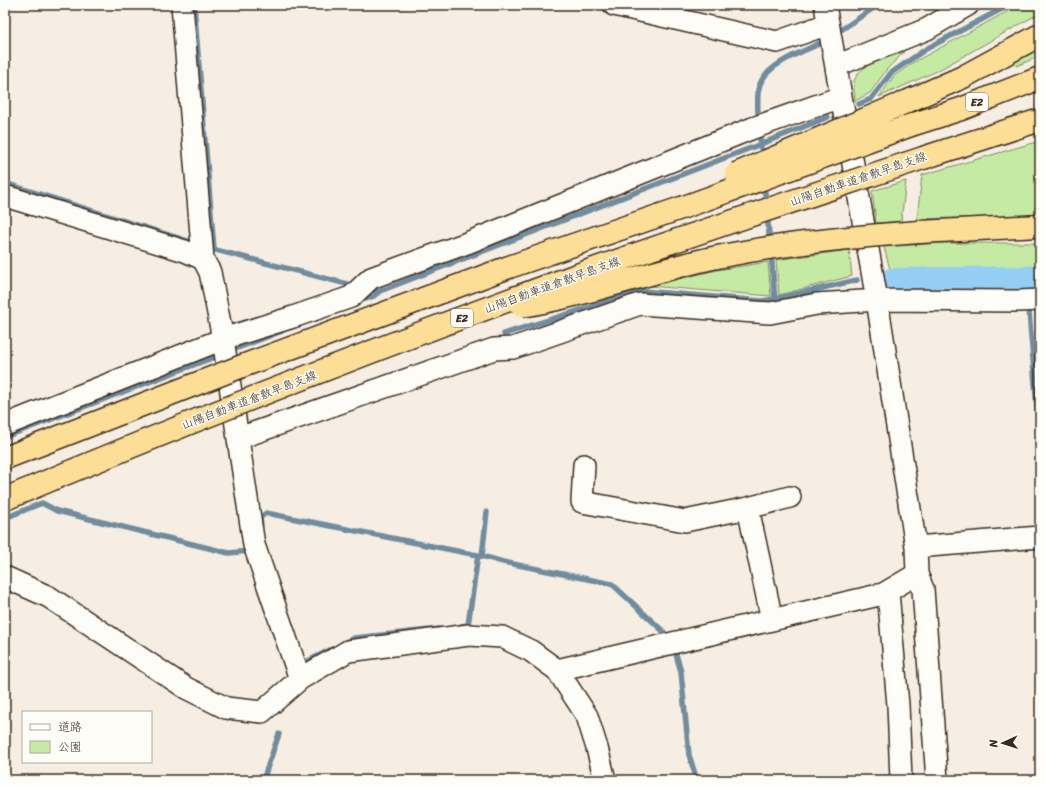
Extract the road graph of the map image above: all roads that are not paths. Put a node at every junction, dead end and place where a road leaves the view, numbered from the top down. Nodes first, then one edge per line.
1 (182, 5) edge
2 (614, 5) edge
3 (968, 5) edge
4 (827, 14) edge
5 (1040, 35) edge
6 (836, 66) junction
7 (1040, 78) edge
8 (841, 97) junction
9 (1040, 120) edge
10 (5, 196) edge
11 (1040, 226) edge
12 (202, 259) junction
13 (510, 268) junction
14 (877, 300) junction
15 (1040, 300) edge
16 (471, 314) junction
17 (223, 339) junction
18 (5, 425) edge
19 (239, 438) junction
20 (5, 458) edge
21 (584, 465) dead end
22 (790, 497) dead end
23 (5, 499) edge
24 (748, 508) junction
25 (1040, 537) edge
26 (916, 547) junction
27 (917, 574) junction
28 (5, 577) edge
29 (888, 592) junction
30 (772, 620) junction
31 (557, 670) junction
32 (300, 679) junction
33 (605, 780) edge
34 (901, 780) edge
35 (937, 780) edge

1 - 12 street
2 - 4 street
3 - 6 street
4 - 6 street
5 - 13 highway, bridge
6 - 8 street
7 - 13 highway, E2, bridge
8 - 14 street
8 - 17 street
9 - 16 highway, 山陽自動車道倉敷早島支線 / E2, bridge
10 - 12 street
11 - 16 highway, bridge
12 - 17 street
13 - 20 highway, E2, bridge
14 - 15 street
14 - 19 street
14 - 26 street
16 - 23 highway, 山陽自動車道倉敷早島支線 / E2, bridge
17 - 18 street
17 - 19 street
19 - 32 street
21 - 24 street
22 - 24 street
24 - 30 street
25 - 26 street
26 - 27 street
27 - 29 street
27 - 35 street
28 - 32 street
29 - 30 street
29 - 34 street
30 - 31 street
31 - 32 street
31 - 33 street

